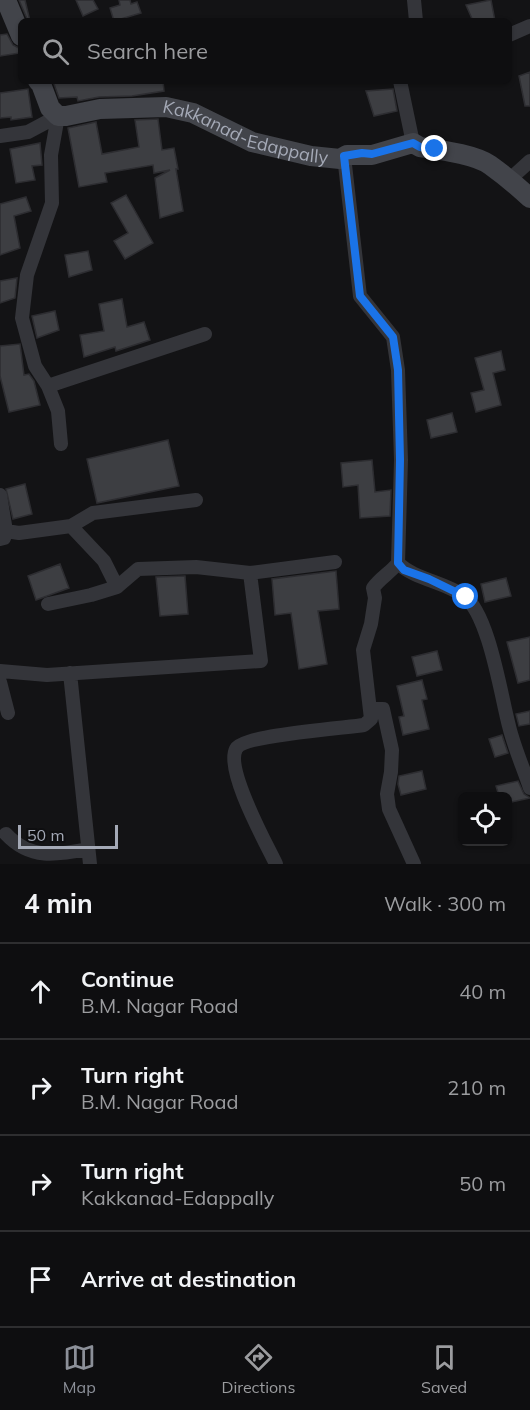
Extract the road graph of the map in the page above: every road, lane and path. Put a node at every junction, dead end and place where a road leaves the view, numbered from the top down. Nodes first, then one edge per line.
1 (6, 0) edge
2 (414, 0) edge
3 (416, 18) edge
4 (530, 26) edge
5 (18, 29) edge
6 (512, 34) edge
7 (41, 84) edge
8 (401, 84) edge
9 (58, 116) junction
10 (0, 136) edge
11 (413, 143) junction
12 (344, 156) junction
13 (530, 161) edge
14 (510, 179) junction
15 (530, 198) edge
16 (205, 334) dead end
17 (48, 386) junction
18 (61, 444) dead end
19 (0, 495) edge
20 (196, 500) dead end
21 (71, 526) junction
22 (3, 535) edge
23 (335, 562) dead end
24 (398, 563) junction
25 (250, 573) junction
26 (117, 587) junction
27 (48, 604) dead end
28 (0, 671) edge
29 (70, 673) junction
30 (0, 682) edge
31 (370, 709) junction
32 (8, 713) dead end
33 (530, 788) edge
34 (6, 834) dead end
35 (88, 849) junction
36 (90, 864) edge
37 (276, 864) edge
38 (414, 864) edge

1 - 5 street
2 - 3 street
4 - 6 street
7 - 9 street
8 - 11 street
9 - 10 street
9 - 12 street, Kakkanad-Edappally
9 - 17 street
11 - 12 street, Kakkanad-Edappally
11 - 14 street
12 - 24 street
13 - 14 street
14 - 15 street
16 - 17 street
17 - 18 street
19 - 22 street
20 - 21 street
21 - 22 street
21 - 26 street
23 - 25 street
24 - 31 street
24 - 33 street
25 - 26 street
25 - 29 street
26 - 27 street
28 - 29 street
29 - 35 street
30 - 32 street
31 - 37 street
31 - 38 street
34 - 35 street
35 - 36 street

